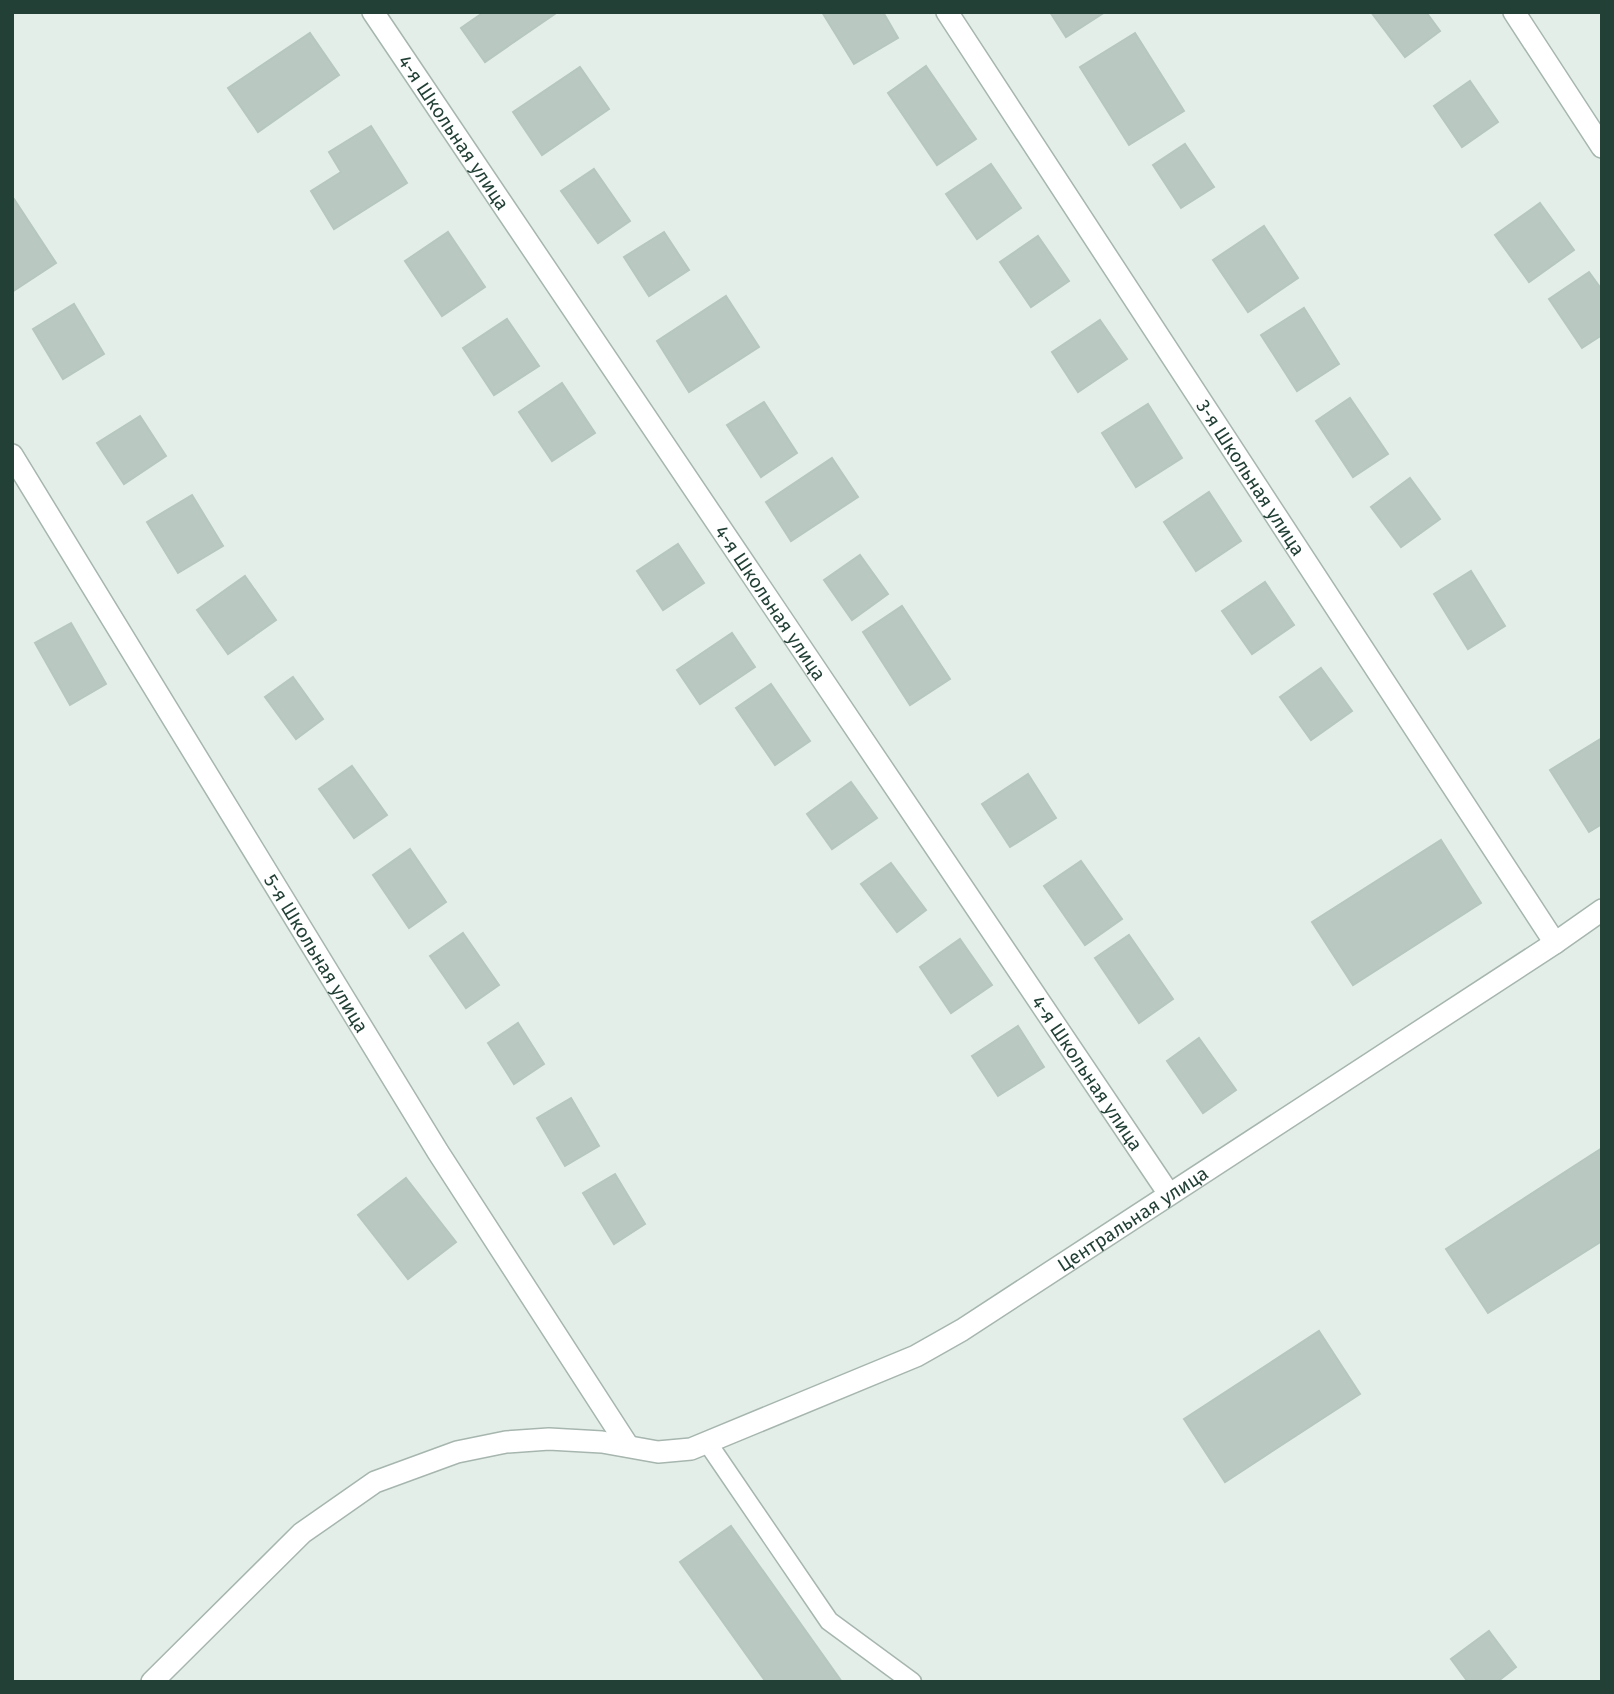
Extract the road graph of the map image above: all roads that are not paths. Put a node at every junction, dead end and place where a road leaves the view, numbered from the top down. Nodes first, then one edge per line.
1 (373, 12) edge
2 (947, 12) edge
3 (1514, 12) edge
4 (1602, 147) edge
5 (12, 455) edge
6 (1602, 910) edge
7 (1555, 943) junction
8 (1170, 1194) junction
9 (707, 1442) junction
10 (628, 1447) junction
11 (152, 1682) edge
12 (912, 1682) edge

1 - 8 street, 4-я Школьная улица
2 - 7 street, 3-я Школьная улица
3 - 4 street
5 - 10 street, 5-я Школьная улица
6 - 7 street, Центральная улица
7 - 8 street, Центральная улица
8 - 9 street, Центральная улица
9 - 10 street, Центральная улица
9 - 12 lane
10 - 11 street, Центральная улица

